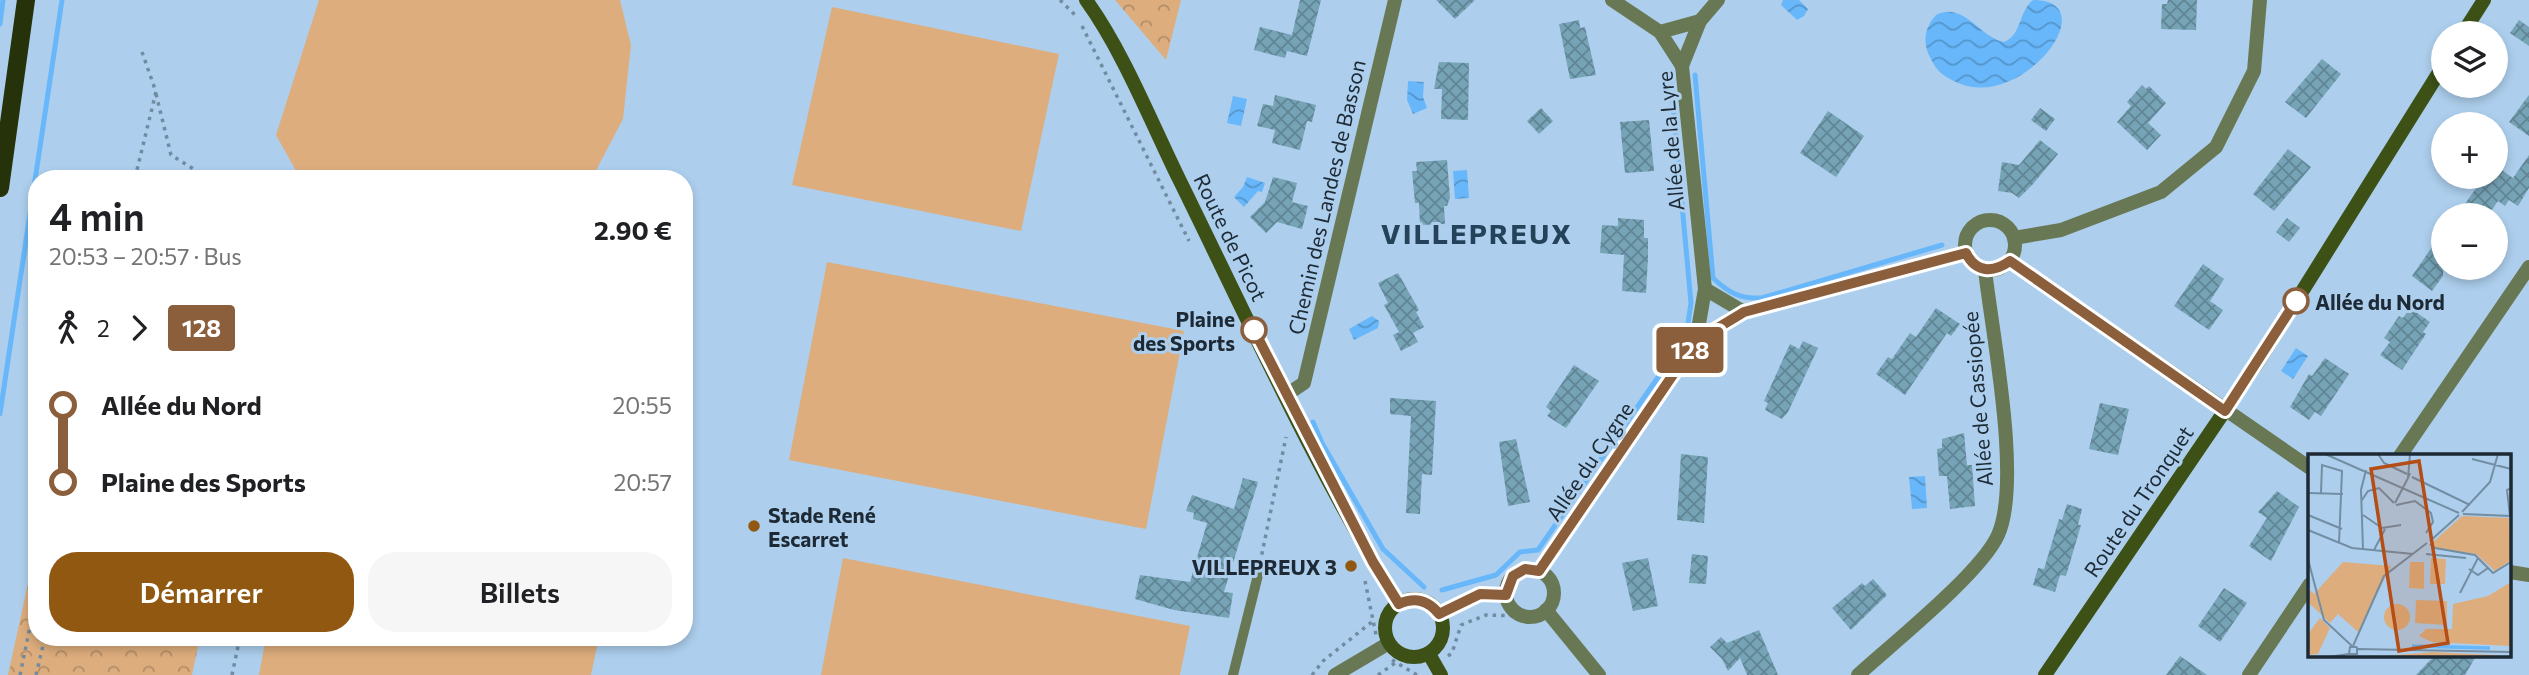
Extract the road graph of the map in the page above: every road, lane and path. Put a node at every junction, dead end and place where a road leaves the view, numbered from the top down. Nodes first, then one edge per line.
1 (26, 0) edge
2 (1086, 0) edge
3 (1395, 0) edge
4 (1612, 0) edge
5 (1717, 0) edge
6 (2260, 0) edge
7 (2484, 0) edge
8 (1700, 21) junction
9 (2471, 21) edge
10 (1660, 32) junction
11 (142, 52) dead end
12 (1682, 66) junction
13 (2431, 85) edge
14 (156, 92) junction
15 (137, 170) edge
16 (195, 170) edge
17 (0, 188) edge
18 (2014, 238) junction
19 (1966, 253) junction
20 (2010, 261) junction
21 (2529, 267) edge
22 (1984, 270) junction
23 (1705, 289) junction
24 (1744, 312) junction
25 (1696, 341) junction
26 (1286, 395) junction
27 (2225, 411) junction
28 (1287, 434) dead end
29 (2401, 454) edge
30 (2308, 467) edge
31 (1539, 571) junction
32 (1258, 575) joint
33 (2308, 587) edge
34 (1506, 595) junction
35 (1399, 604) junction
36 (1546, 610) junction
37 (1439, 614) junction
38 (1524, 616) junction
39 (1373, 621) dead end
40 (28, 636) edge
41 (1390, 643) junction
42 (43, 646) edge
43 (237, 646) edge
44 (1435, 665) edge
45 (20, 675) edge
46 (36, 675) edge
47 (232, 675) edge
48 (1233, 675) edge
49 (1312, 675) edge
50 (1335, 675) edge
51 (1378, 675) edge
52 (1417, 675) edge
53 (1599, 675) edge
54 (1858, 675) edge
55 (2045, 675) edge
56 (2249, 675) edge

1 - 17 main road
2 - 26 main road, Route de Picot
3 - 26 street, Chemin des Landes de Basson
4 - 10 street
5 - 8 street, Allée de la Lyre
6 - 18 street
7 - 9 main road
8 - 10 street
8 - 12 street, Allée de la Lyre
10 - 12 street
11 - 14 path
12 - 23 street, Allée de la Lyre
13 - 27 main road, Route du Tronquet
14 - 15 path
14 - 16 path
18 - 19 street
18 - 20 street
19 - 22 street
19 - 24 street
20 - 22 street
20 - 27 street
21 - 29 street
22 - 54 street, Allée de Cassiopée
23 - 24 street
23 - 25 street, Allée de la Lyre
24 - 25 street
25 - 31 street, Allée du Cygne
26 - 35 main road, Route de Picot
27 - 30 street
27 - 55 main road, Route du Tronquet
28 - 32 path
31 - 34 street
31 - 36 street
32 - 48 lane
33 - 56 street
34 - 37 street
34 - 38 street
35 - 37 main road
35 - 41 main road
36 - 38 street
36 - 53 street
37 - 44 main road
38 - 44 path
39 - 49 path
40 - 45 path
41 - 44 main road
41 - 50 street
42 - 46 path
43 - 47 path
51 - 52 path

